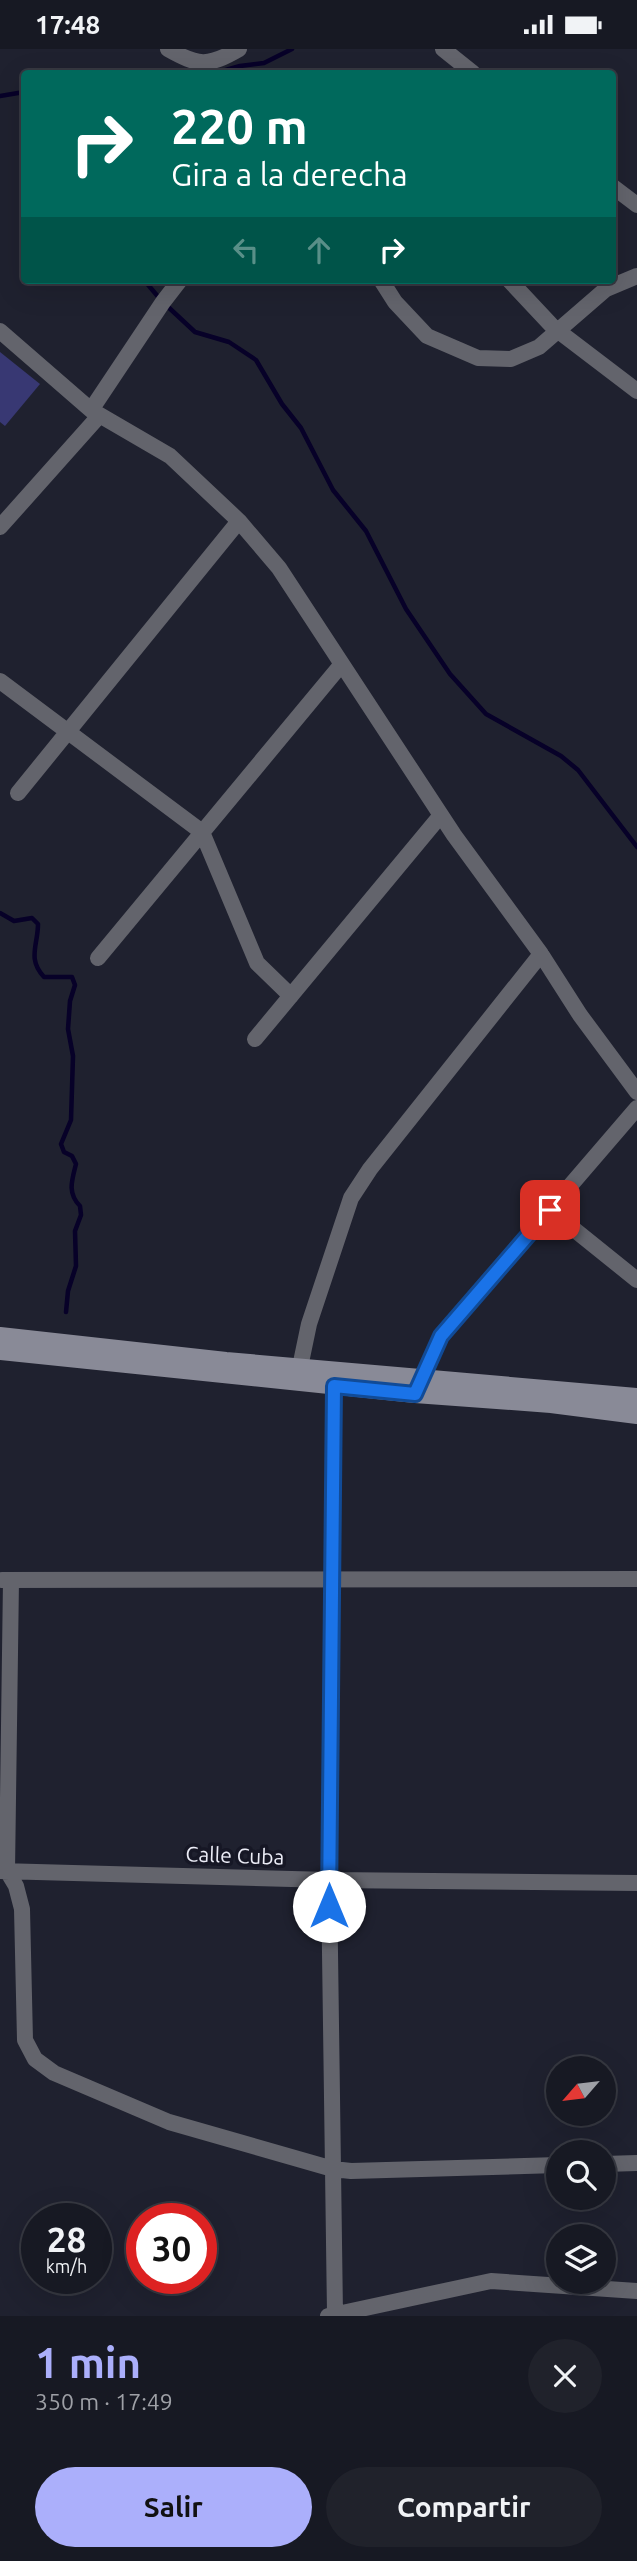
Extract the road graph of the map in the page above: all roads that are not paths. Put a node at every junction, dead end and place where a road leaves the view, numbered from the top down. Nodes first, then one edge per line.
1 (168, 49) edge
2 (239, 49) edge
3 (443, 49) edge
4 (469, 70) edge
5 (616, 189) edge
6 (637, 205) edge
7 (637, 276) edge
8 (177, 284) edge
9 (384, 284) edge
10 (513, 284) edge
11 (0, 331) edge
12 (558, 331) junction
13 (637, 391) edge
14 (95, 413) junction
15 (239, 521) junction
16 (0, 527) edge
17 (341, 665) junction
18 (0, 681) edge
19 (68, 732) junction
20 (18, 793) dead end
21 (441, 815) junction
22 (202, 832) junction
23 (541, 954) junction
24 (98, 958) dead end
25 (291, 996) junction
26 (255, 1039) dead end
27 (637, 1092) edge
28 (637, 1108) edge
29 (550, 1210) junction
30 (637, 1280) edge
31 (0, 1336) edge
32 (0, 1351) edge
33 (300, 1367) junction
34 (334, 1386) junction
35 (419, 1386) junction
36 (637, 1397) edge
37 (637, 1415) edge
38 (637, 1579) edge
39 (6, 1580) edge
40 (331, 1580) junction
41 (3, 1871) edge
42 (329, 1880) junction
43 (637, 1883) edge
44 (637, 2163) edge
45 (616, 2164) edge
46 (546, 2165) edge
47 (332, 2169) junction
48 (637, 2291) edge
49 (331, 2315) edge

1 - 2 street
3 - 4 street
5 - 6 street
7 - 12 street
8 - 14 street
9 - 12 street
10 - 12 street
11 - 14 street
12 - 13 street
14 - 15 street
14 - 16 street
15 - 17 street
15 - 19 street
17 - 21 street
17 - 22 street
18 - 19 street
19 - 20 street
19 - 22 street
21 - 23 street
21 - 25 street
22 - 24 street
22 - 25 street
23 - 27 street
23 - 33 street
25 - 26 street
28 - 29 street
29 - 30 street
29 - 35 street
31 - 33 street
32 - 34 street
33 - 35 street
34 - 35 street
34 - 40 street
35 - 36 street
35 - 37 street
38 - 40 street
39 - 40 street
39 - 41 street
40 - 42 street
41 - 42 street, Calle Cuba
41 - 47 street
42 - 43 street, Calle Cuba
42 - 47 street
44 - 45 street
46 - 47 street
47 - 49 street
48 - 49 street

